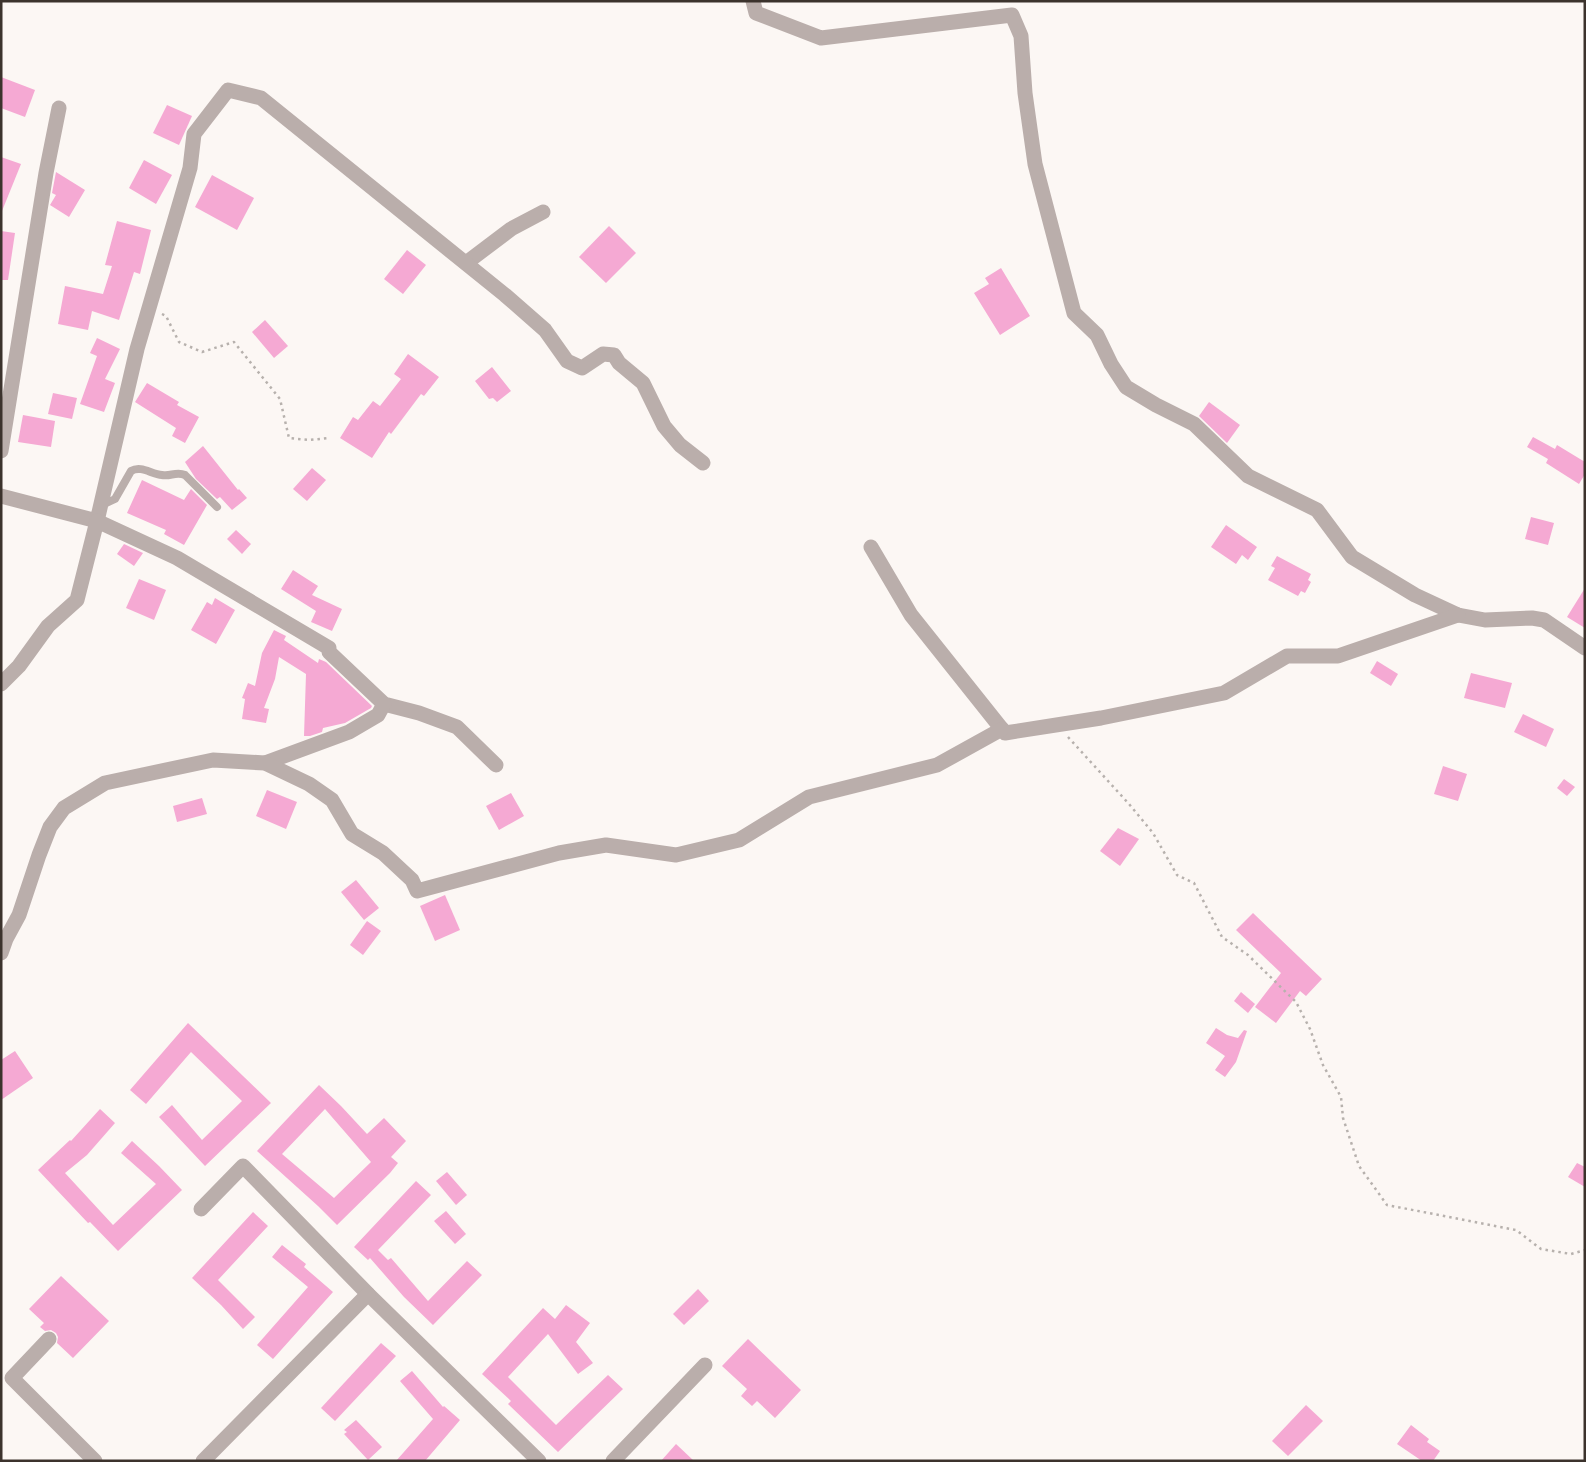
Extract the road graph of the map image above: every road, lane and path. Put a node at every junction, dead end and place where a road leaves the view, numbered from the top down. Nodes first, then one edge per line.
1 (753, 1) edge
2 (59, 108) dead end
3 (543, 212) dead end
4 (466, 264) junction
5 (149, 309) junction
6 (329, 438) dead end
7 (1, 452) edge
8 (703, 463) dead end
9 (1, 496) edge
10 (217, 506) dead end
11 (98, 513) junction
12 (871, 547) dead end
13 (1458, 615) junction
14 (1585, 648) edge
15 (1, 684) edge
16 (384, 704) junction
17 (1056, 725) junction
18 (1002, 729) junction
19 (266, 763) junction
20 (496, 765) dead end
21 (1, 953) edge
22 (201, 1208) dead end
23 (1585, 1250) edge
24 (368, 1294) junction
25 (49, 1339) dead end
26 (705, 1365) dead end
27 (95, 1461) edge
28 (203, 1461) edge
29 (539, 1461) edge
30 (613, 1461) edge

1 - 13 street
2 - 7 street
3 - 4 street
4 - 5 street
4 - 8 street
5 - 6 path
5 - 11 street
9 - 11 street
10 - 11 lane
11 - 15 street
11 - 16 street
12 - 18 street
13 - 14 street
13 - 17 street
16 - 19 street
16 - 20 street
17 - 18 street
17 - 23 path
18 - 19 street
19 - 21 street
22 - 24 street
24 - 28 street
24 - 29 street
25 - 27 street
26 - 30 street

